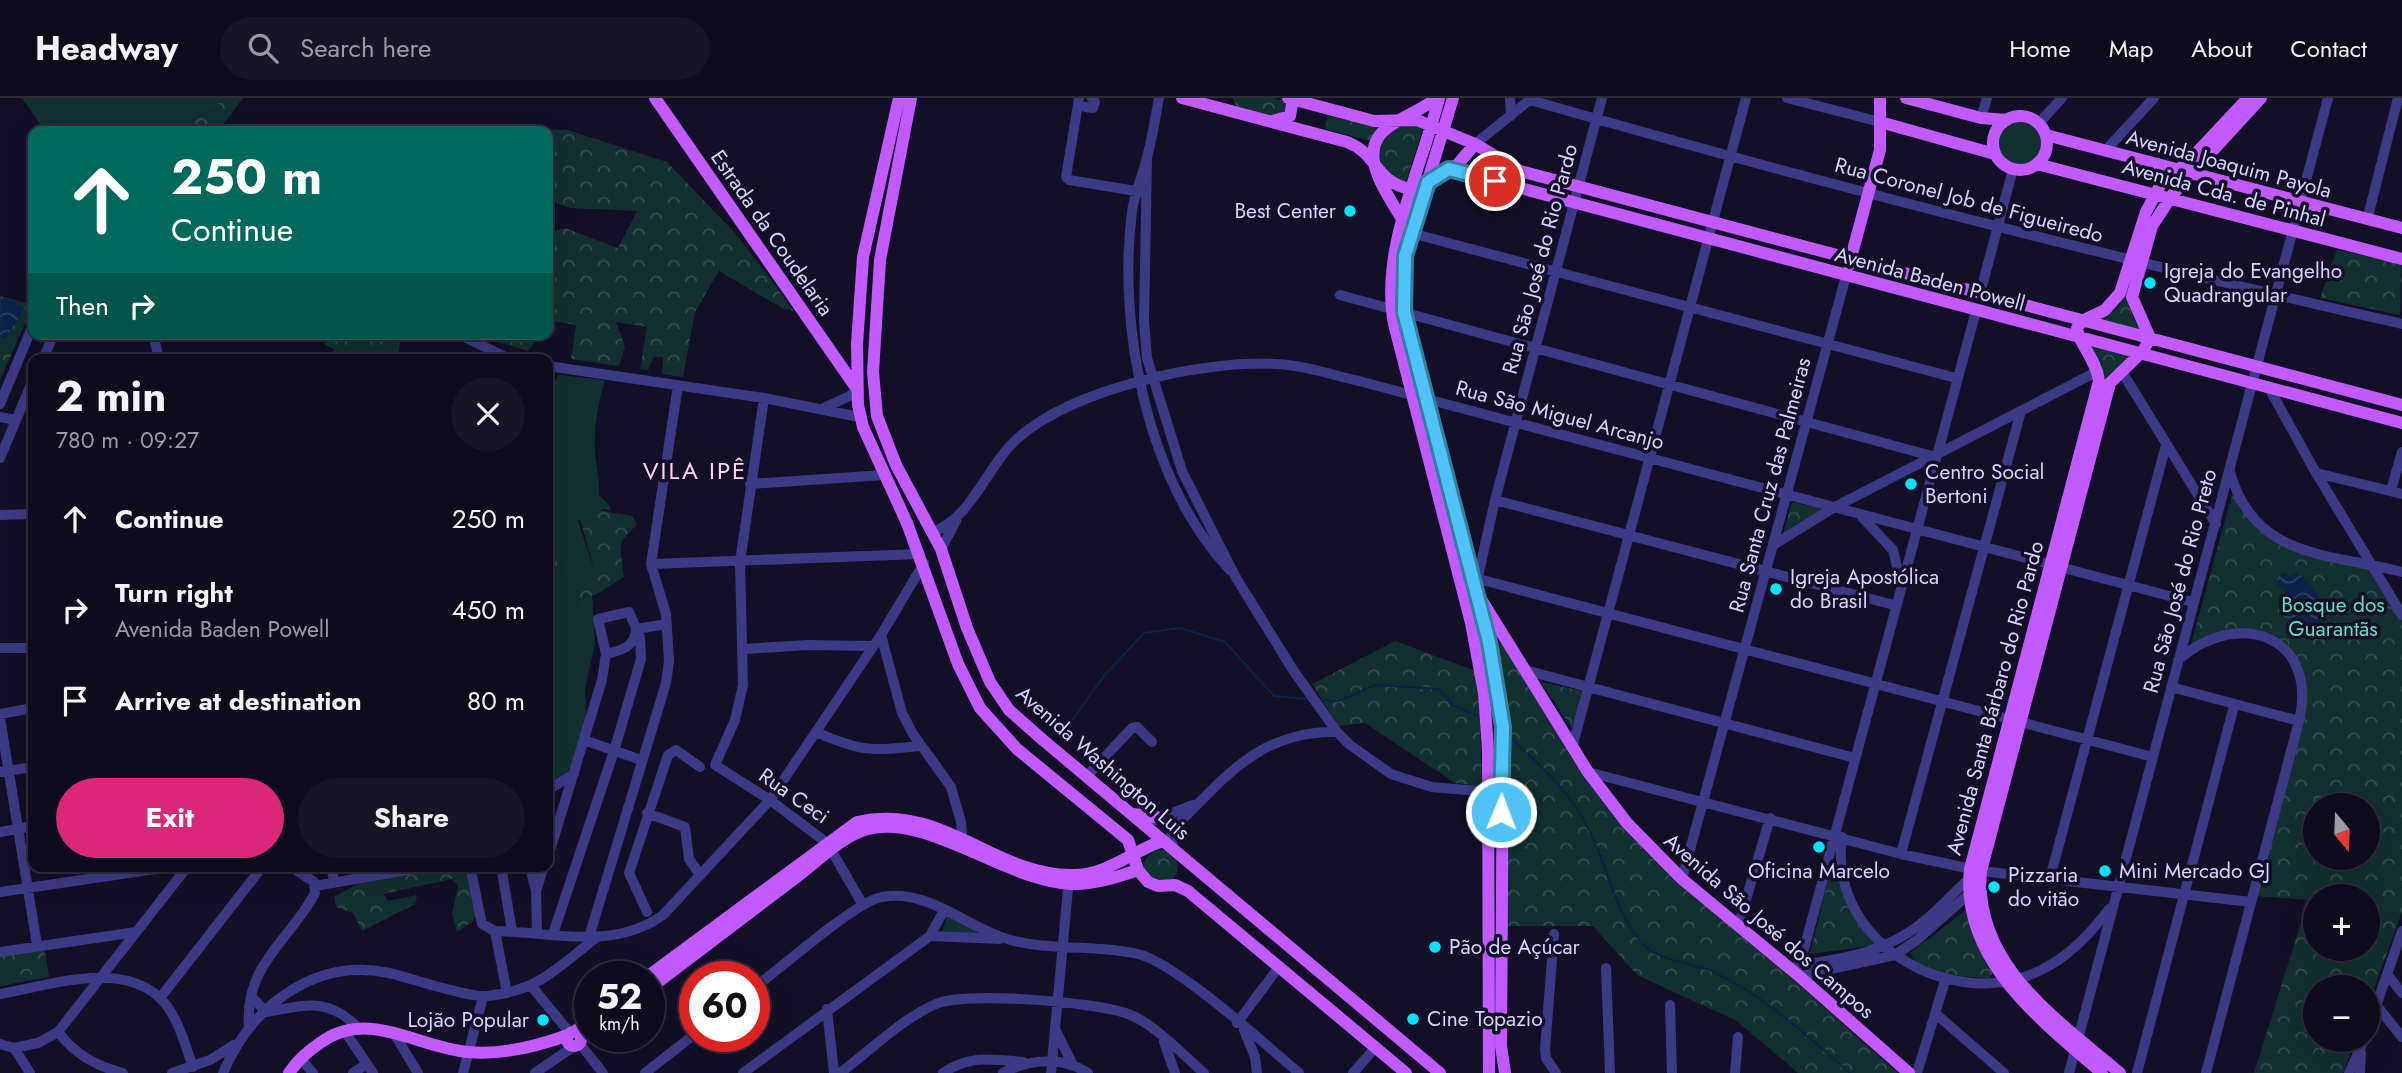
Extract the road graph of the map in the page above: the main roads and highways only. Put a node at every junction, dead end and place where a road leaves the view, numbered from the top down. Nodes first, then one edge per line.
1 (655, 98) edge
2 (899, 98) edge
3 (911, 98) edge
4 (1182, 98) edge
5 (1291, 98) edge
6 (1438, 98) edge
7 (1454, 98) edge
8 (1880, 98) edge
9 (1906, 98) edge
10 (2248, 98) edge
11 (2261, 98) edge
12 (1950, 104) edge
13 (1403, 119) junction
14 (2007, 120) junction
15 (1270, 122) junction
16 (1880, 122) junction
17 (1438, 129) junction
18 (2046, 135) junction
19 (1475, 144) junction
20 (1995, 154) junction
21 (1372, 162) junction
22 (2037, 164) junction
23 (1449, 169) junction
24 (2178, 170) junction
25 (2192, 174) junction
26 (1428, 182) junction
27 (1413, 190) junction
28 (2155, 194) junction
29 (2170, 198) junction
30 (1402, 221) junction
31 (2402, 228) edge
32 (1851, 258) junction
33 (2402, 259) edge
34 (2136, 264) junction
35 (1846, 276) junction
36 (1397, 310) junction
37 (2082, 321) junction
38 (2078, 337) junction
39 (2150, 338) junction
40 (2139, 352) junction
41 (2155, 357) junction
42 (841, 365) junction
43 (858, 368) junction
44 (2122, 372) junction
45 (2102, 378) junction
46 (858, 391) junction
47 (2402, 405) edge
48 (877, 416) junction
49 (2402, 423) edge
50 (949, 571) junction
51 (930, 578) junction
52 (1471, 580) junction
53 (1474, 637) junction
54 (1507, 638) junction
55 (1489, 642) junction
56 (1129, 813) junction
57 (1157, 817) road end
58 (1146, 827) junction
59 (1162, 841) junction
60 (829, 847) junction
61 (1133, 854) junction
62 (1189, 863) junction
63 (1138, 870) junction
64 (1973, 873) junction
65 (1069, 880) junction
66 (1175, 885) junction
67 (1287, 946) junction
68 (665, 964) edge
69 (1274, 965) junction
70 (665, 976) edge
71 (2010, 980) junction
72 (574, 1039) edge
73 (1405, 1043) junction
74 (2077, 1044) junction
75 (1391, 1060) junction
76 (289, 1073) edge
77 (1406, 1073) edge
78 (1440, 1073) edge
79 (1489, 1073) edge
80 (1505, 1073) edge
81 (1909, 1073) edge
82 (2102, 1073) edge
83 (2120, 1073) edge

1 - 42 main road, Estrada da Coudelaria
2 - 43 main road, Avenida Washington Luis
3 - 48 main road, Avenida Washington Luis
4 - 15 main road
5 - 13 main road
5 - 15 main road
6 - 13 main road
6 - 17 main road, Avenida São José dos Campos
7 - 17 main road, Avenida São José dos Campos
8 - 16 main road, Rua Santa Cruz das Palmeiras
9 - 12 main road
10 - 24 main road
11 - 25 main road
12 - 14 main road
13 - 17 main road
13 - 21 main road
14 - 18 main road
14 - 20 main road
15 - 21 main road
16 - 20 main road
16 - 32 main road, Rua Santa Cruz das Palmeiras
17 - 19 main road
17 - 26 main road, Avenida São José dos Campos
17 - 27 main road, Avenida São José dos Campos
18 - 22 main road
18 - 24 main road, Avenida Joaquim Payola
19 - 23 main road
19 - 32 main road, Avenida Baden Powell
20 - 22 main road
21 - 27 main road
21 - 30 main road
22 - 28 main road, Avenida Cda. de Pinhal
23 - 26 main road
23 - 35 main road, Avenida Baden Powell
24 - 25 main road, Avenida Joaquim Payola
24 - 28 main road
25 - 29 main road
25 - 31 main road, Avenida Joaquim Payola
26 - 27 main road
26 - 36 main road, Avenida São José dos Campos
27 - 30 main road, Avenida São José dos Campos
28 - 29 main road, Avenida Cda. de Pinhal
28 - 34 main road
29 - 33 main road, Avenida Cda. de Pinhal
29 - 34 main road
30 - 36 main road, Avenida São José dos Campos
32 - 35 main road, Rua Santa Cruz das Palmeiras
32 - 37 main road, Avenida Baden Powell
34 - 37 main road
34 - 39 main road
35 - 38 main road, Avenida Baden Powell
36 - 52 main road, Avenida São José dos Campos
37 - 38 main road
37 - 39 main road, Avenida Baden Powell
38 - 40 main road, Avenida Baden Powell
38 - 45 main road
39 - 40 main road
39 - 47 main road, Avenida Baden Powell
40 - 41 main road, Avenida Baden Powell
40 - 44 main road
41 - 44 main road
41 - 49 main road, Avenida Baden Powell
42 - 43 main road
42 - 46 main road, Estrada da Coudelaria
43 - 46 main road, Avenida Washington Luis
44 - 45 main road
45 - 64 main road, Avenida Santa Bárbaro do Rio Pardo
46 - 48 main road, Estrada da Coudelaria
46 - 51 main road, Avenida Washington Luis
48 - 50 main road, Avenida Washington Luis
50 - 51 main road
50 - 56 main road, Avenida Washington Luis
51 - 61 main road, Avenida Washington Luis
52 - 53 main road
52 - 54 main road, Avenida São José dos Campos
52 - 55 main road
53 - 55 main road
53 - 79 main road
54 - 55 main road
54 - 81 main road, Avenida São José dos Campos
55 - 80 main road
56 - 57 main road
56 - 58 main road, Avenida Washington Luis
58 - 59 main road, Avenida Washington Luis
58 - 61 main road
59 - 61 main road
59 - 62 main road, Avenida Washington Luis
60 - 65 main road
60 - 68 main road
60 - 70 main road
61 - 63 main road, Avenida Washington Luis
61 - 65 main road
62 - 66 main road
62 - 67 main road, Avenida Washington Luis
63 - 65 main road
63 - 66 main road
64 - 71 main road, Avenida Santa Bárbaro do Rio Pardo
64 - 71 main road, Avenida Santa Bárbaro do Rio Pardo
66 - 69 main road
67 - 69 main road
67 - 73 main road, Avenida Washington Luis
69 - 75 main road
71 - 74 main road, Avenida Santa Bárbaro do Rio Pardo
72 - 76 main road
73 - 75 main road
73 - 78 main road, Avenida Washington Luis
74 - 82 main road, Avenida Santa Bárbaro do Rio Pardo
74 - 83 main road, Avenida Santa Bárbaro do Rio Pardo
75 - 77 main road

